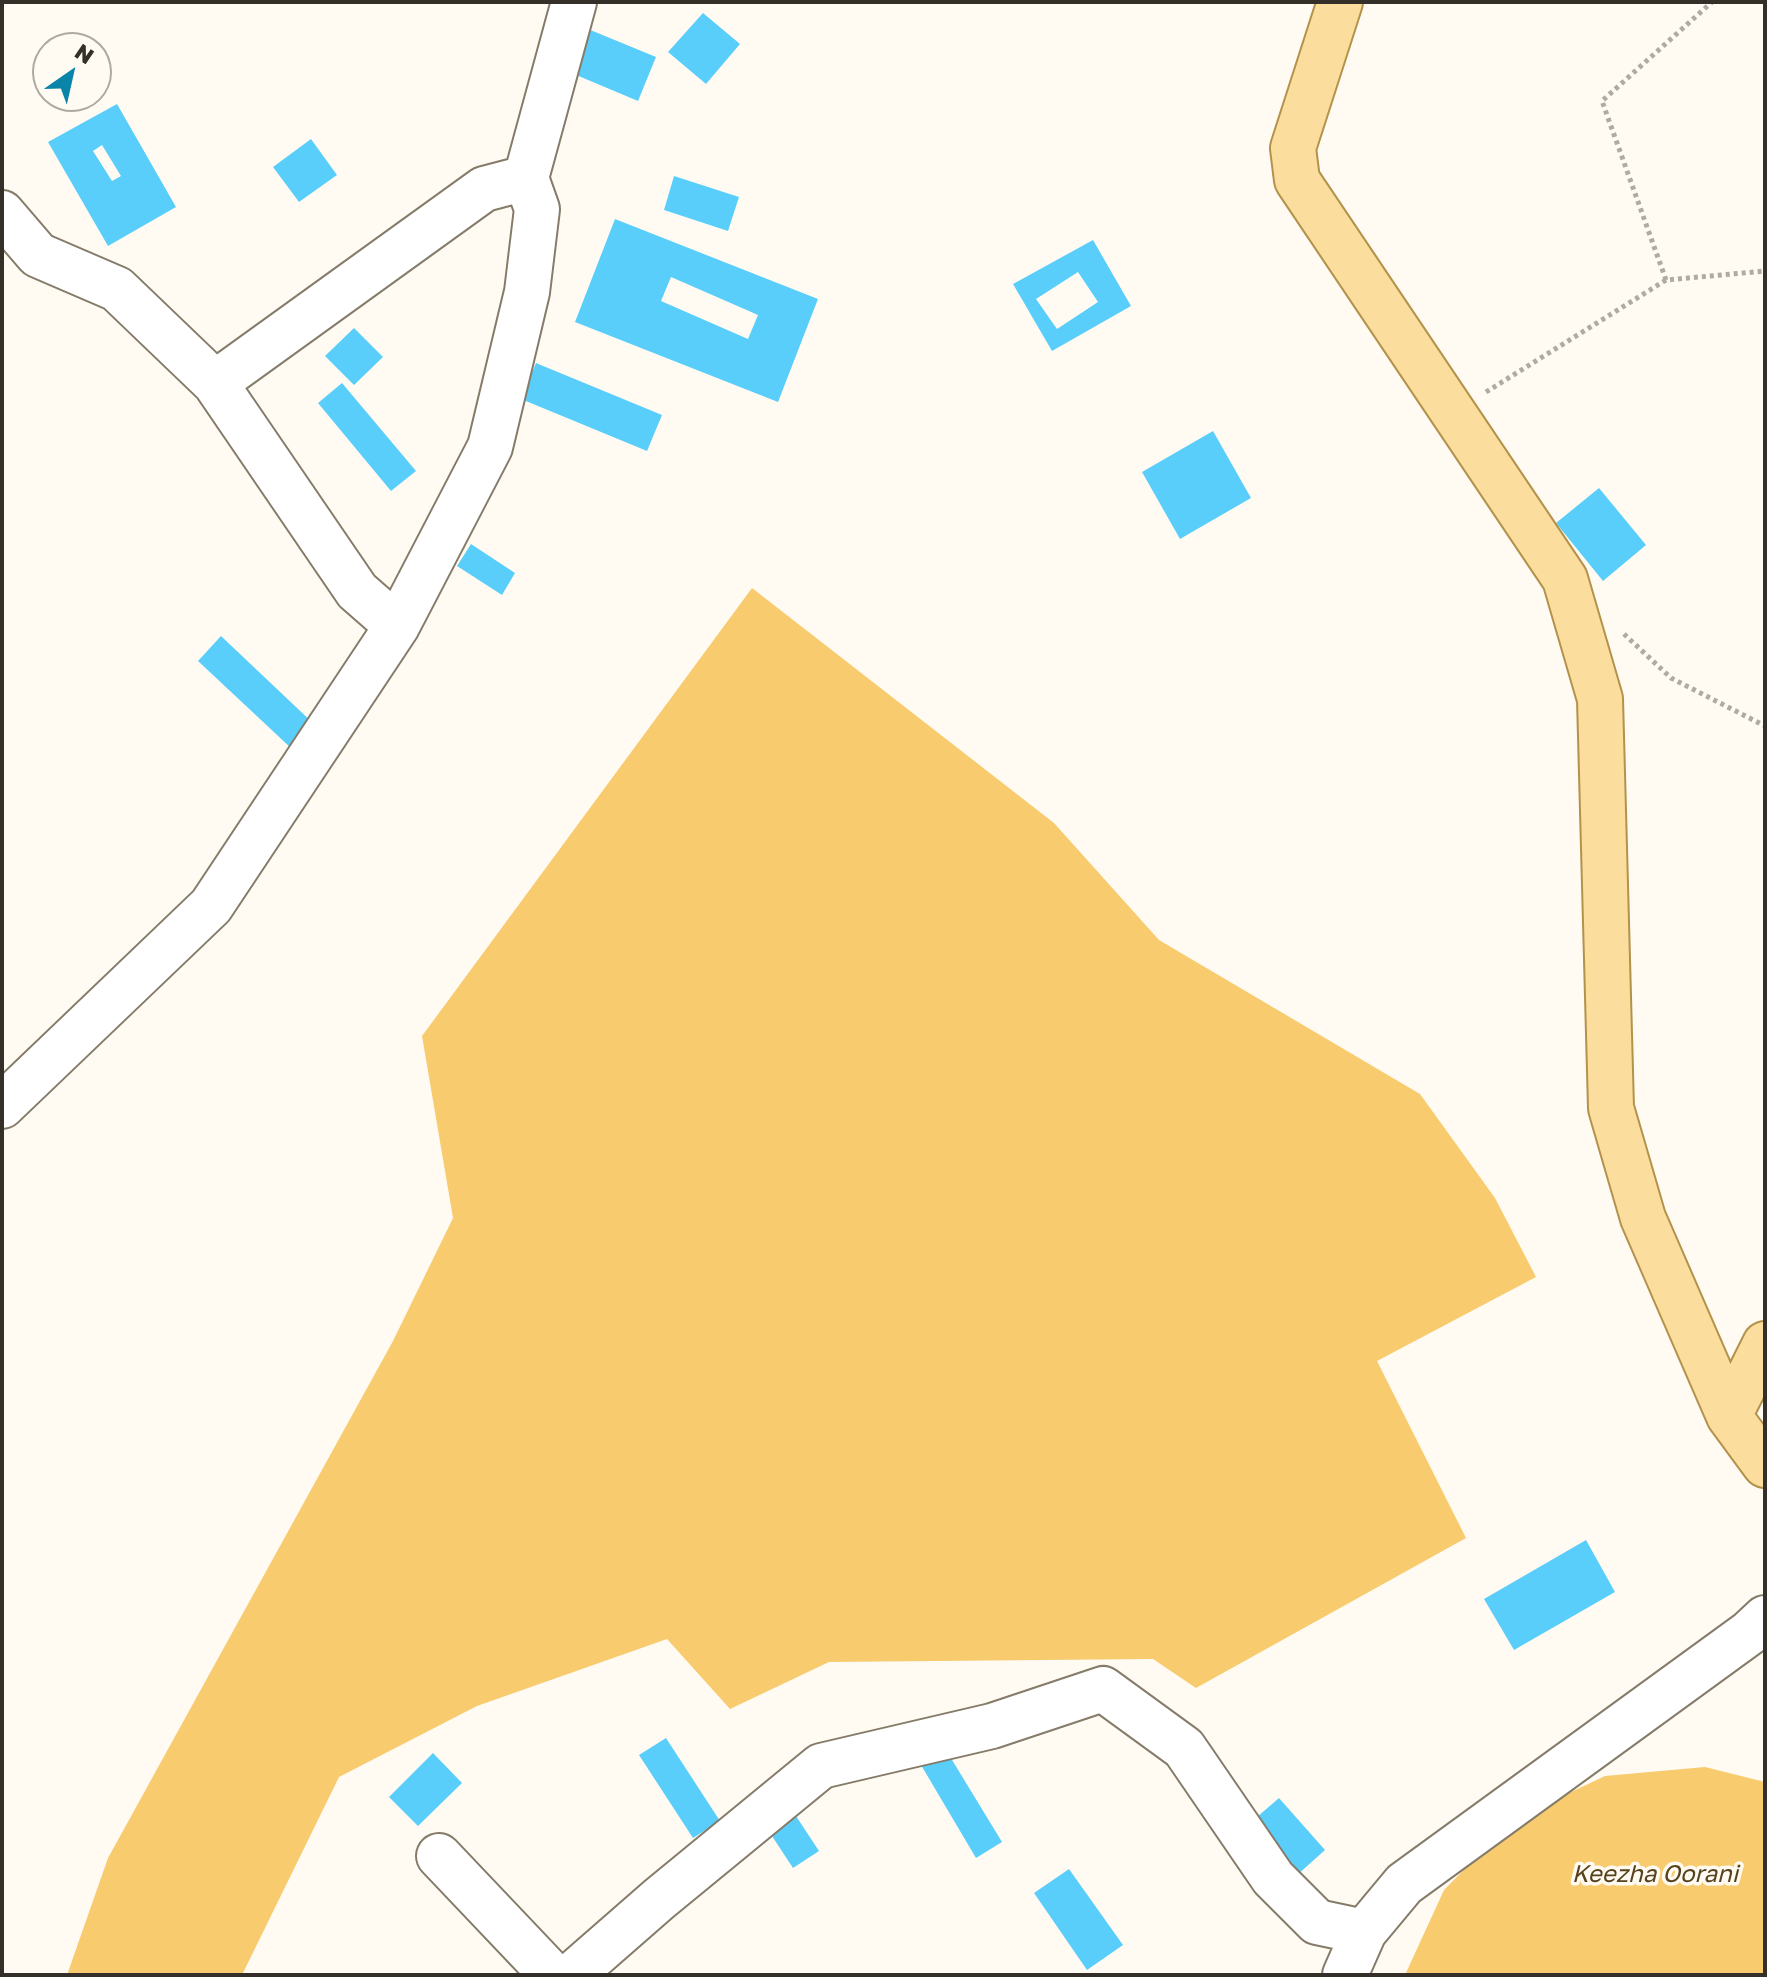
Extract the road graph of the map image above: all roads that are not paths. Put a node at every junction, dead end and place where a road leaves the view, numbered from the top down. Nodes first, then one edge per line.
1 (574, 2) edge
2 (1340, 2) edge
3 (526, 178) junction
4 (2, 213) edge
5 (215, 383) junction
6 (397, 626) junction
7 (2, 1106) edge
8 (1765, 1344) edge
9 (1729, 1416) junction
10 (1765, 1465) edge
11 (1765, 1618) edge
12 (439, 1856) dead end
13 (1364, 1932) junction
14 (552, 1975) edge
15 (572, 1975) edge
16 (1345, 1975) edge

1 - 3 street
2 - 9 main road
3 - 5 street
3 - 6 street
4 - 5 street
5 - 6 street
6 - 7 street
8 - 9 main road
9 - 10 main road
11 - 13 street
12 - 14 street
13 - 15 street
13 - 16 street

